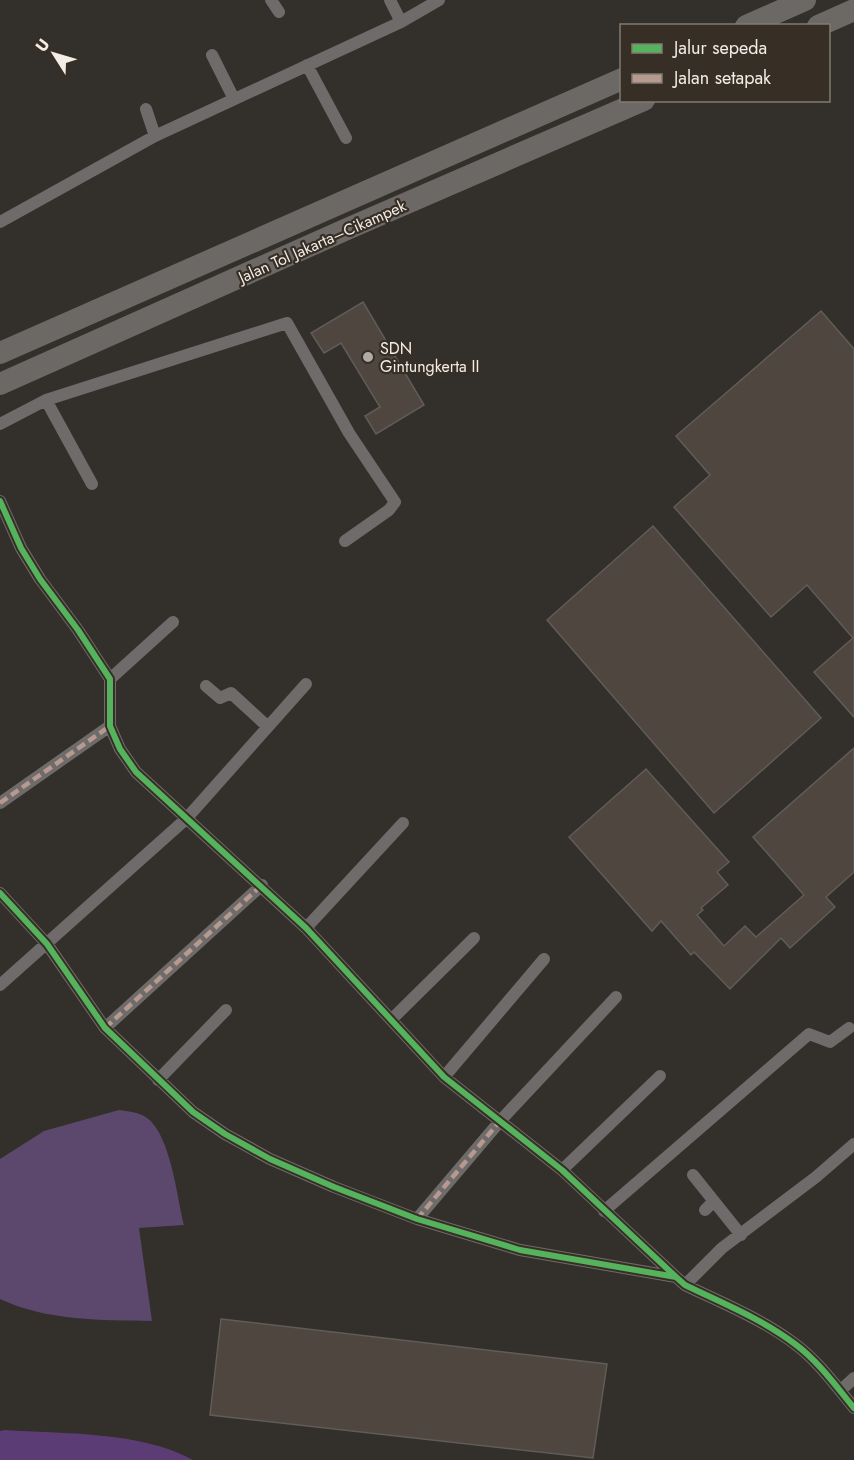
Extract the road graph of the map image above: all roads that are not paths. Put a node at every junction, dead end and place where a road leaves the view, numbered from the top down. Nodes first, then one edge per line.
1 (271, 0) edge
2 (390, 0) edge
3 (439, 0) edge
4 (805, 0) edge
5 (854, 10) edge
6 (279, 12) dead end
7 (401, 22) junction
8 (751, 24) edge
9 (822, 24) edge
10 (212, 55) dead end
11 (307, 65) junction
12 (620, 79) edge
13 (234, 99) junction
14 (639, 102) edge
15 (146, 109) dead end
16 (155, 136) junction
17 (346, 138) dead end
18 (0, 222) edge
19 (0, 353) edge
20 (0, 384) edge
21 (46, 400) junction
22 (0, 424) edge
23 (92, 484) dead end
24 (0, 501) edge
25 (345, 541) dead end
26 (173, 622) dead end
27 (110, 679) junction
28 (306, 684) dead end
29 (206, 686) dead end
30 (111, 726) junction
31 (267, 726) junction
32 (0, 803) edge
33 (186, 819) junction
34 (403, 824) dead end
35 (262, 885) junction
36 (0, 893) edge
37 (306, 928) junction
38 (474, 938) dead end
39 (47, 944) junction
40 (544, 959) dead end
41 (0, 984) edge
42 (616, 997) dead end
43 (226, 1010) dead end
44 (391, 1020) junction
45 (105, 1028) junction
46 (849, 1028) dead end
47 (660, 1076) dead end
48 (444, 1077) junction
49 (158, 1080) junction
50 (501, 1120) junction
51 (854, 1144) edge
52 (562, 1170) junction
53 (693, 1175) dead end
54 (604, 1211) junction
55 (417, 1219) junction
56 (741, 1235) junction
57 (681, 1281) junction
58 (854, 1378) edge
59 (840, 1391) junction
60 (854, 1408) edge

1 - 6 street
2 - 7 street
3 - 7 street
4 - 8 highway
5 - 9 highway
7 - 11 street
10 - 13 street
11 - 13 street
11 - 17 street
12 - 19 highway, Jalan Tol Jakarta–Cikampek
13 - 16 street
14 - 20 highway, Jalan Tol Jakarta–Cikampek
15 - 16 street
16 - 18 street
21 - 22 street
21 - 23 street
21 - 25 street
24 - 27 street
26 - 27 street
27 - 30 street
28 - 31 street
29 - 31 street
30 - 32 street
30 - 33 street
31 - 33 street
33 - 35 street
33 - 39 street
34 - 37 street
35 - 37 street
35 - 45 street
36 - 39 street
37 - 44 street
38 - 44 street
39 - 41 street
39 - 45 street
40 - 48 street
42 - 50 street
43 - 49 street
44 - 48 street
45 - 49 street
46 - 54 street
47 - 52 street
48 - 50 street
49 - 55 street
50 - 52 street
50 - 55 street
51 - 56 street
52 - 54 street
53 - 56 street
54 - 57 street
55 - 57 street
56 - 57 street
57 - 59 street
58 - 59 street
59 - 60 street

